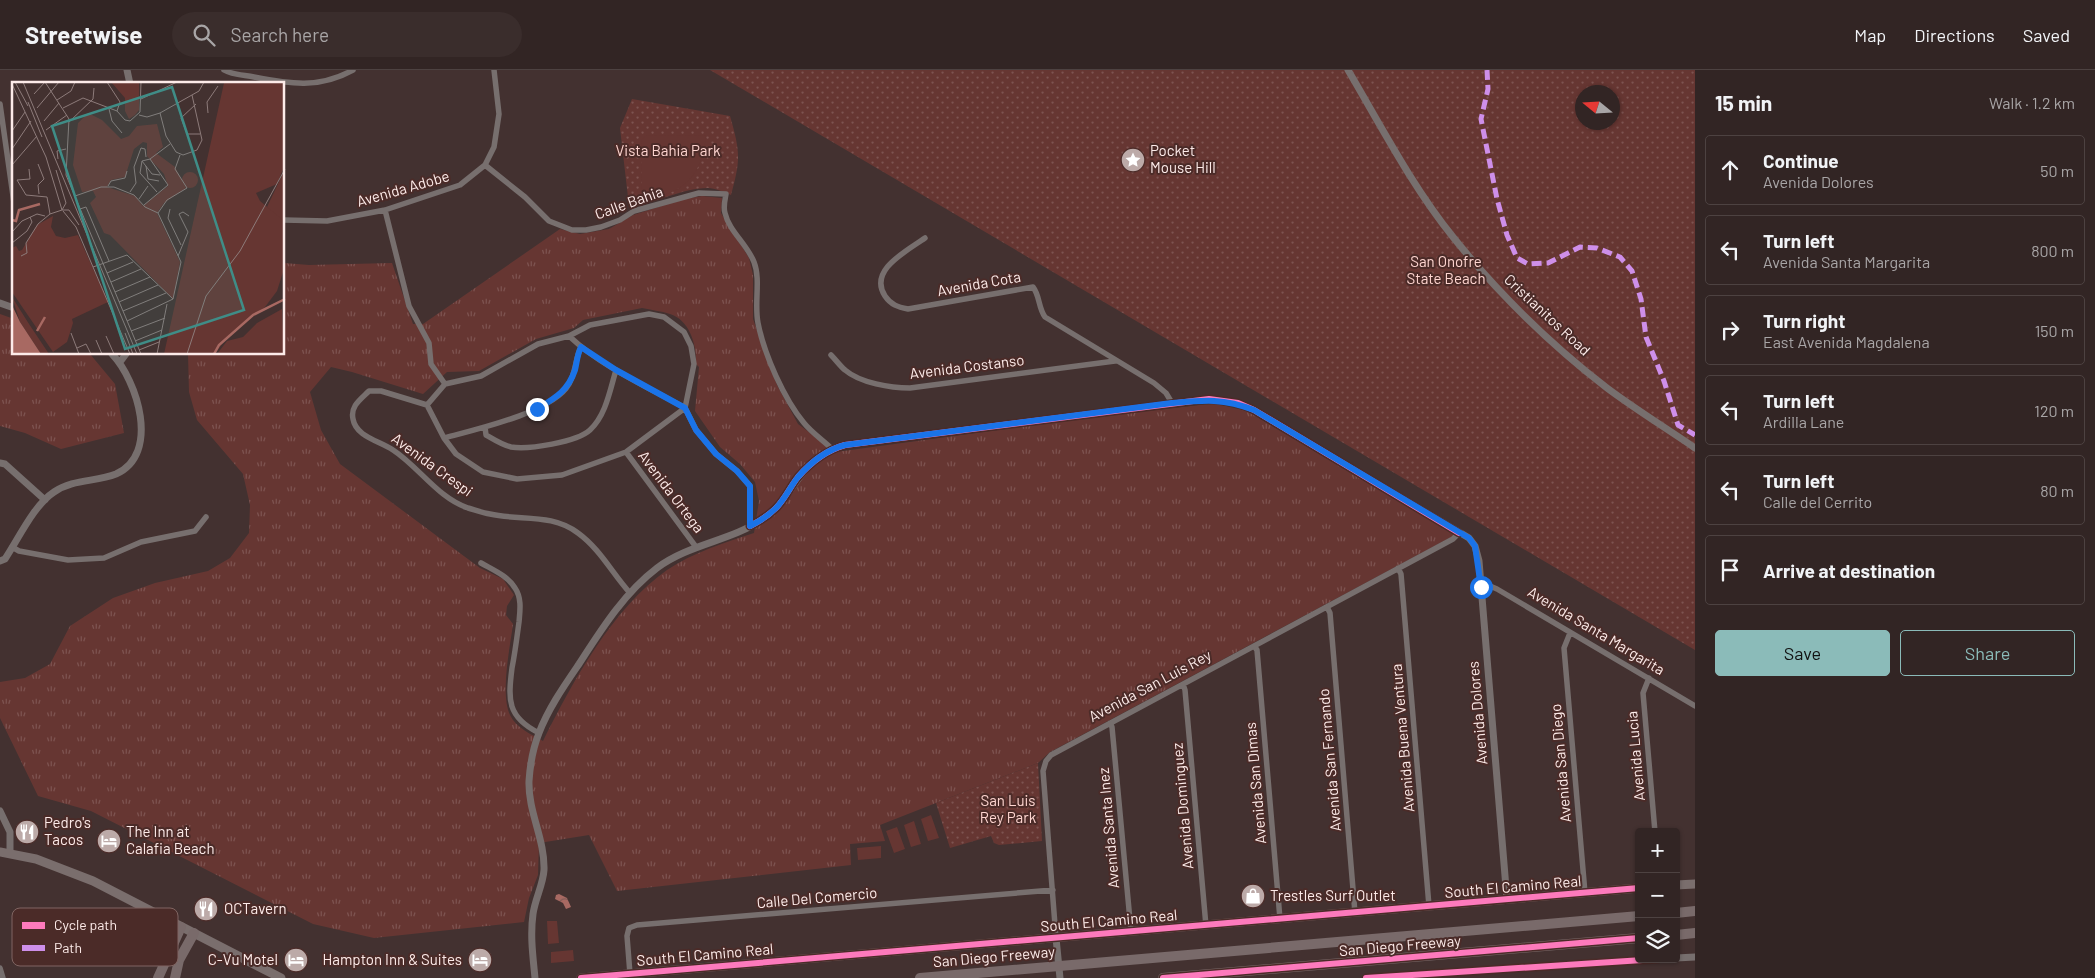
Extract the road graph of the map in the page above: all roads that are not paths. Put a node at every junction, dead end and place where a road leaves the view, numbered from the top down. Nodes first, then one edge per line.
1 (224, 70) edge
2 (353, 70) edge
3 (494, 70) edge
4 (1348, 70) edge
5 (283, 82) edge
6 (285, 82) edge
7 (0, 104) edge
8 (485, 165) junction
9 (12, 189) edge
10 (385, 210) junction
11 (285, 220) edge
12 (925, 238) dead end
13 (0, 303) edge
14 (12, 307) edge
15 (569, 336) junction
16 (581, 347) junction
17 (113, 355) edge
18 (125, 355) edge
19 (831, 355) dead end
20 (1115, 360) junction
21 (120, 362) junction
22 (616, 370) junction
23 (444, 384) junction
24 (1172, 403) junction
25 (427, 405) junction
26 (685, 408) junction
27 (485, 427) junction
28 (444, 438) junction
29 (832, 448) junction
30 (1695, 448) edge
31 (626, 452) junction
32 (0, 463) edge
33 (45, 500) junction
34 (206, 517) dead end
35 (750, 526) junction
36 (1460, 532) junction
37 (12, 547) junction
38 (696, 547) junction
39 (0, 562) edge
40 (481, 564) dead end
41 (1398, 568) junction
42 (1481, 587) junction
43 (630, 593) junction
44 (1327, 606) junction
45 (1570, 632) junction
46 (1254, 646) junction
47 (1648, 678) junction
48 (1183, 684) junction
49 (1695, 706) edge
50 (1110, 723) junction
51 (539, 733) junction
52 (0, 811) edge
53 (1655, 828) edge
54 (0, 852) edge
55 (10, 853) junction
56 (1695, 884) edge
57 (1680, 886) edge
58 (1635, 888) edge
59 (1053, 890) junction
60 (1585, 893) junction
61 (1507, 900) junction
62 (1429, 906) junction
63 (144, 908) edge
64 (1695, 911) edge
65 (1355, 913) junction
66 (1680, 913) edge
67 (1635, 916) edge
68 (1280, 919) junction
69 (178, 925) edge
70 (1206, 926) junction
71 (181, 927) junction
72 (1131, 932) junction
73 (194, 933) junction
74 (1695, 933) edge
75 (178, 934) edge
76 (1680, 935) edge
77 (1056, 938) junction
78 (1635, 938) edge
79 (1695, 957) edge
80 (1680, 958) edge
81 (1635, 960) edge
82 (178, 964) edge
83 (163, 966) edge
84 (0, 968) edge
85 (630, 974) junction
86 (3, 978) edge
87 (158, 978) edge
88 (281, 978) edge
89 (535, 978) edge
90 (581, 978) edge
91 (920, 978) edge
92 (1060, 978) edge
93 (1163, 978) edge
94 (1366, 978) edge

1 - 5 street
2 - 6 street
3 - 8 street, Avenida Adobe
4 - 30 street, Cristianitos Road
7 - 9 street
8 - 10 street, Avenida Adobe
8 - 29 street, Calle Bahia
10 - 11 street, Avenida Adobe
10 - 23 street
12 - 20 street, Avenida Cota
13 - 14 street
15 - 16 street
15 - 23 street
15 - 26 street
16 - 22 street
16 - 27 street
17 - 21 street
18 - 21 street
19 - 20 street, Avenida Costanso
20 - 24 street, Avenida Cota
21 - 33 street
22 - 26 street
22 - 27 street
23 - 25 street
24 - 29 street
24 - 36 street
25 - 28 street
25 - 43 street, Avenida Crespi
26 - 31 street
26 - 35 street
27 - 28 street
28 - 31 street
29 - 35 street
31 - 38 street, Avenida Ortega
32 - 33 street
33 - 37 street
34 - 37 street
35 - 38 street
36 - 41 street, Avenida San Luis Rey
36 - 42 street, Avenida Dolores
37 - 39 street
38 - 43 street
40 - 51 street
41 - 44 street, Avenida San Luis Rey
41 - 62 street, Avenida Buena Ventura
42 - 45 street, Avenida Santa Margarita
42 - 61 street, Avenida Dolores
43 - 51 street
44 - 46 street, Avenida San Luis Rey
44 - 65 street, Avenida San Fernando
45 - 47 street, Avenida Santa Margarita
45 - 60 street, Avenida San Diego
46 - 48 street, Avenida San Luis Rey
46 - 68 street, Avenida San Dimas
47 - 49 street, Avenida Santa Margarita
47 - 53 street, Avenida Lucia
48 - 50 street, Avenida San Luis Rey
48 - 70 street, Avenida Dominguez
50 - 59 street, Avenida San Luis Rey
50 - 72 street, Avenida Santa Inez
51 - 89 street
52 - 55 street
54 - 55 main road
55 - 63 main road
56 - 57 main road
58 - 60 main road, South El Camino Real
59 - 77 street, Avenida San Luis Rey
59 - 85 street, Calle Del Comercio
60 - 61 main road, South El Camino Real
61 - 62 main road, South El Camino Real
62 - 65 main road, South El Camino Real
64 - 66 highway
65 - 68 main road, South El Camino Real
67 - 91 highway, San Diego Freeway
68 - 70 main road, South El Camino Real
69 - 71 main road
70 - 72 main road, South El Camino Real
71 - 73 main road
71 - 75 highway
72 - 77 main road, South El Camino Real
73 - 82 highway
73 - 88 main road
74 - 76 highway
77 - 85 main road, South El Camino Real
77 - 92 street, Avenida San Luis Rey
78 - 93 highway, San Diego Freeway
79 - 80 street
81 - 94 street
83 - 87 highway
84 - 86 street
85 - 90 main road, South El Camino Real

